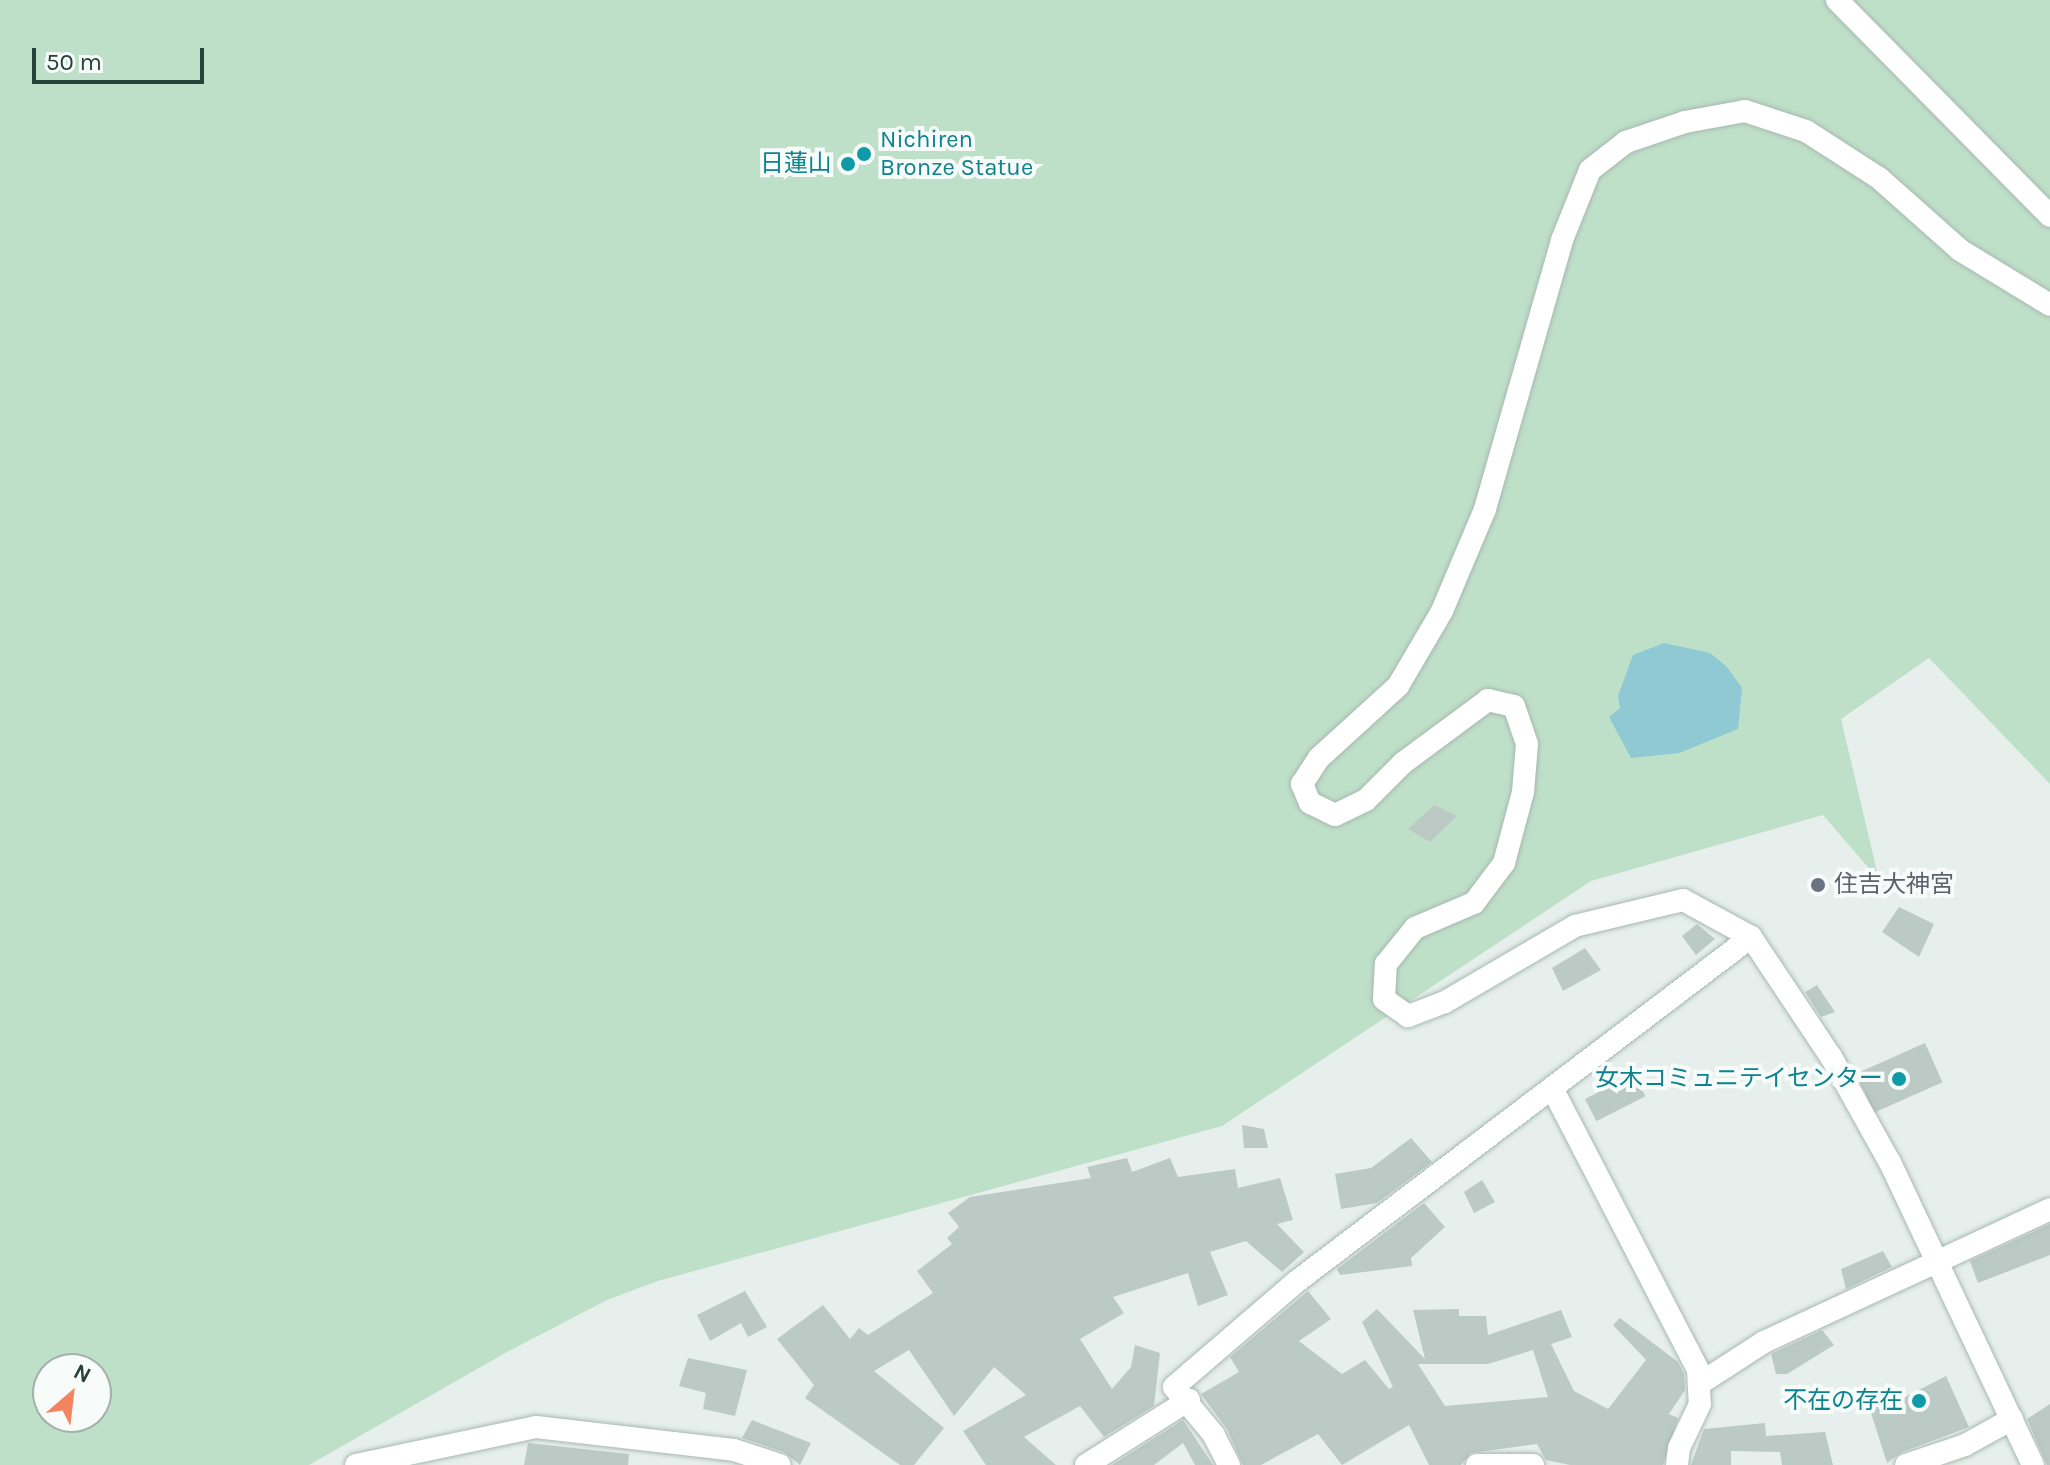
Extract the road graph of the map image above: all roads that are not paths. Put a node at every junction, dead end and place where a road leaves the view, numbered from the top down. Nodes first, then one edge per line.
1 (1837, 0) edge
2 (2050, 216) edge
3 (2050, 305) edge
4 (1751, 937) junction
5 (1552, 1088) junction
6 (2050, 1209) edge
7 (1935, 1263) junction
8 (1699, 1384) junction
9 (1189, 1400) junction
10 (2012, 1419) junction
11 (2037, 1456) edge
12 (356, 1465) edge
13 (780, 1465) edge
14 (1086, 1465) edge
15 (1229, 1465) edge
16 (1477, 1465) edge
17 (1533, 1465) edge
18 (1677, 1465) edge
19 (1906, 1465) edge

1 - 2 street
3 - 4 street
4 - 5 street
4 - 7 street
5 - 8 street
5 - 9 street
6 - 7 street
7 - 8 street
7 - 10 street
8 - 18 street
9 - 14 street
9 - 15 street
10 - 11 street
10 - 19 street
12 - 13 street
16 - 17 street

